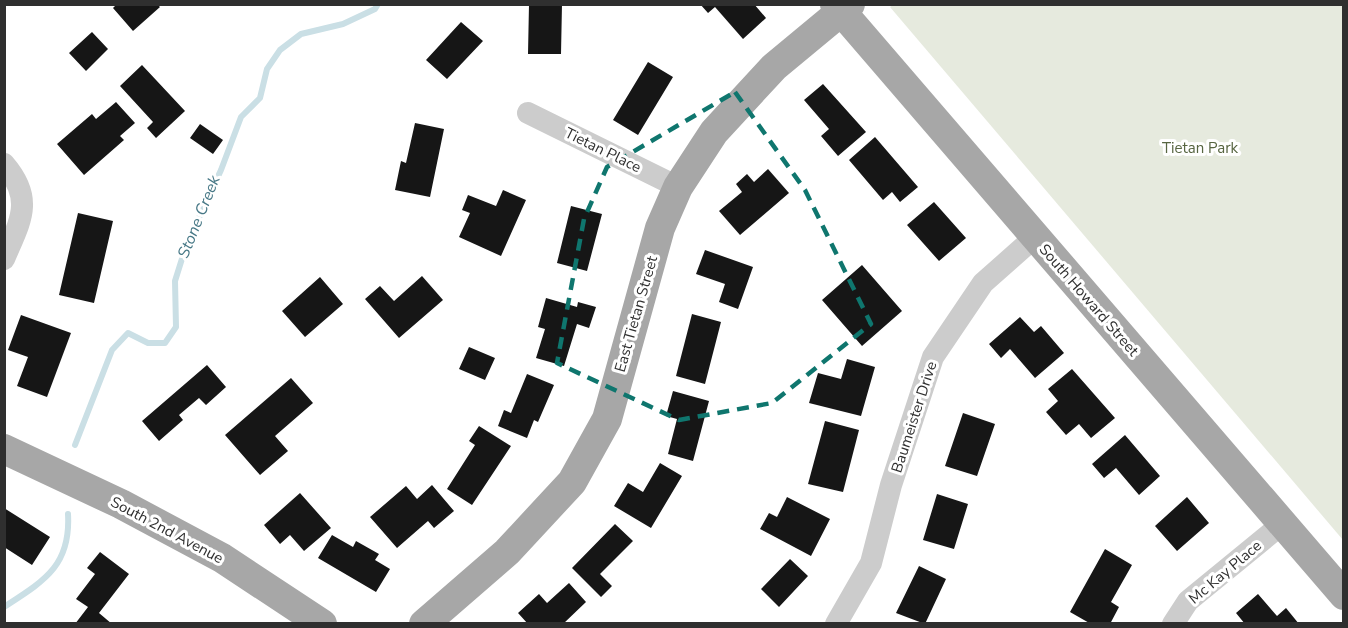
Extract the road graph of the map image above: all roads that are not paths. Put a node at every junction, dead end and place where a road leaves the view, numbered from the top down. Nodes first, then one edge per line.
1 (842, 7) edge
2 (528, 113) dead end
3 (4, 164) edge
4 (678, 187) junction
5 (1035, 237) junction
6 (4, 259) edge
7 (4, 449) edge
8 (1282, 524) junction
9 (1344, 595) edge
10 (322, 624) edge
11 (424, 624) edge
12 (836, 624) edge
13 (1173, 624) edge

1 - 4 main road, East Tietan Street
1 - 5 main road, South Howard Street
2 - 4 street, Tietan Place
3 - 6 street
4 - 11 main road, East Tietan Street
5 - 8 main road, South Howard Street
5 - 12 street, Baumeister Drive
7 - 10 main road, South 2nd Avenue
8 - 9 main road, South Howard Street
8 - 13 street, Mc Kay Place

